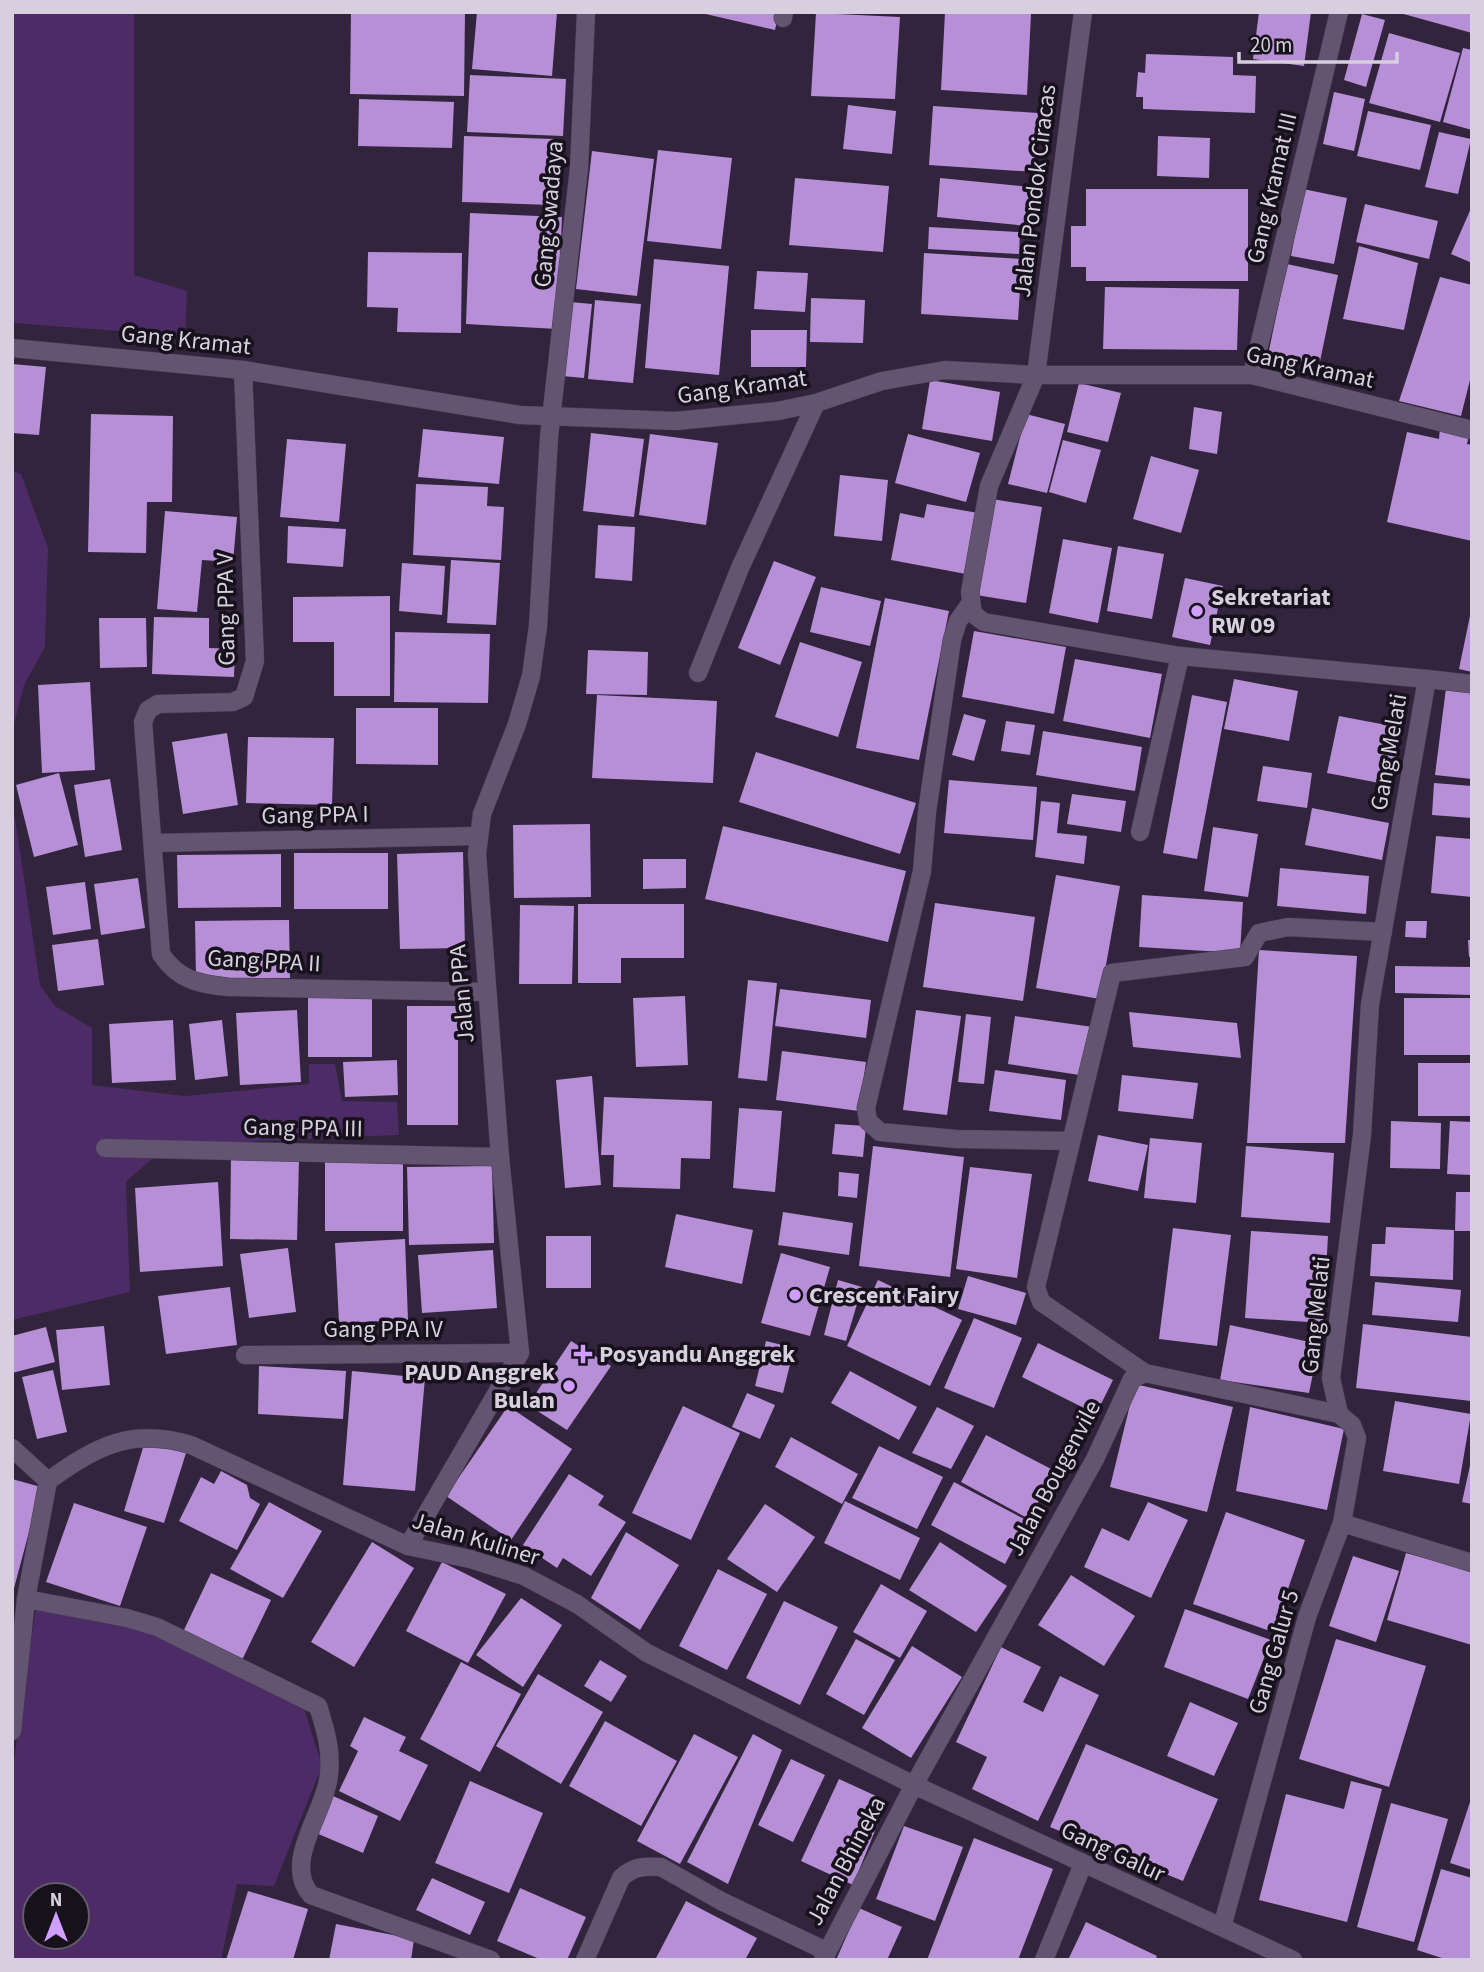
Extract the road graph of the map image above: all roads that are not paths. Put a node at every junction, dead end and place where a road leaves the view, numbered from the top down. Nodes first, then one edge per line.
1 (586, 12) edge
2 (1083, 12) edge
3 (1339, 12) edge
4 (12, 348) edge
5 (243, 370) junction
6 (1037, 375) junction
7 (1252, 375) junction
8 (816, 403) junction
9 (551, 418) junction
10 (1472, 430) edge
11 (970, 604) junction
12 (1180, 656) junction
13 (698, 673) dead end
14 (1427, 679) junction
15 (1472, 684) edge
16 (1140, 832) dead end
17 (478, 836) junction
18 (153, 844) junction
19 (1382, 932) junction
20 (486, 992) junction
21 (1071, 1141) junction
22 (105, 1148) dead end
23 (500, 1157) junction
24 (520, 1353) junction
25 (245, 1355) dead end
26 (1145, 1373) junction
27 (1339, 1413) junction
28 (12, 1448) edge
29 (48, 1481) junction
30 (1342, 1523) junction
31 (408, 1546) junction
32 (1472, 1563) edge
33 (26, 1599) junction
34 (12, 1731) edge
35 (914, 1785) junction
36 (1083, 1864) junction
37 (1222, 1927) junction
38 (825, 1956) edge
39 (491, 1960) edge
40 (585, 1960) edge
41 (1044, 1960) edge
42 (1293, 1960) edge

1 - 9 street, Gang Swadaya
2 - 6 street, Jalan Pondok Ciracas
3 - 7 street, Gang Kramat III
4 - 5 street, Gang Kramat
5 - 9 street, Gang Kramat
5 - 18 street, Gang PPA V
6 - 7 street, Gang Kramat
6 - 8 street, Gang Kramat
6 - 11 street
7 - 10 street, Gang Kramat
8 - 9 street, Gang Kramat
8 - 13 street
9 - 17 street, Jalan PPA
11 - 12 street, Gang Melati
11 - 21 street
12 - 14 street, Gang Melati
12 - 16 street
14 - 15 street
14 - 19 street, Gang Melati
17 - 18 street, Gang PPA I
17 - 20 street, Jalan PPA
18 - 20 street, Gang PPA II
19 - 21 street
19 - 27 street, Gang Melati
20 - 23 street, Jalan PPA
21 - 26 street
22 - 23 street, Gang PPA III
23 - 24 street, Jalan PPA
24 - 25 street, Gang PPA IV
24 - 31 street
26 - 27 street
26 - 35 street, Jalan Bougenvile
27 - 30 street, Gang Melati
28 - 29 street
29 - 31 street, Jalan Kuliner
29 - 33 street
30 - 32 street
30 - 37 street, Gang Galur 5
31 - 35 street, Jalan Kuliner
33 - 34 street
33 - 39 street
35 - 36 street, Gang Galur
35 - 38 street, Jalan Bhineka
36 - 37 street, Gang Galur
36 - 41 street
37 - 42 street, Gang Galur
38 - 40 street

